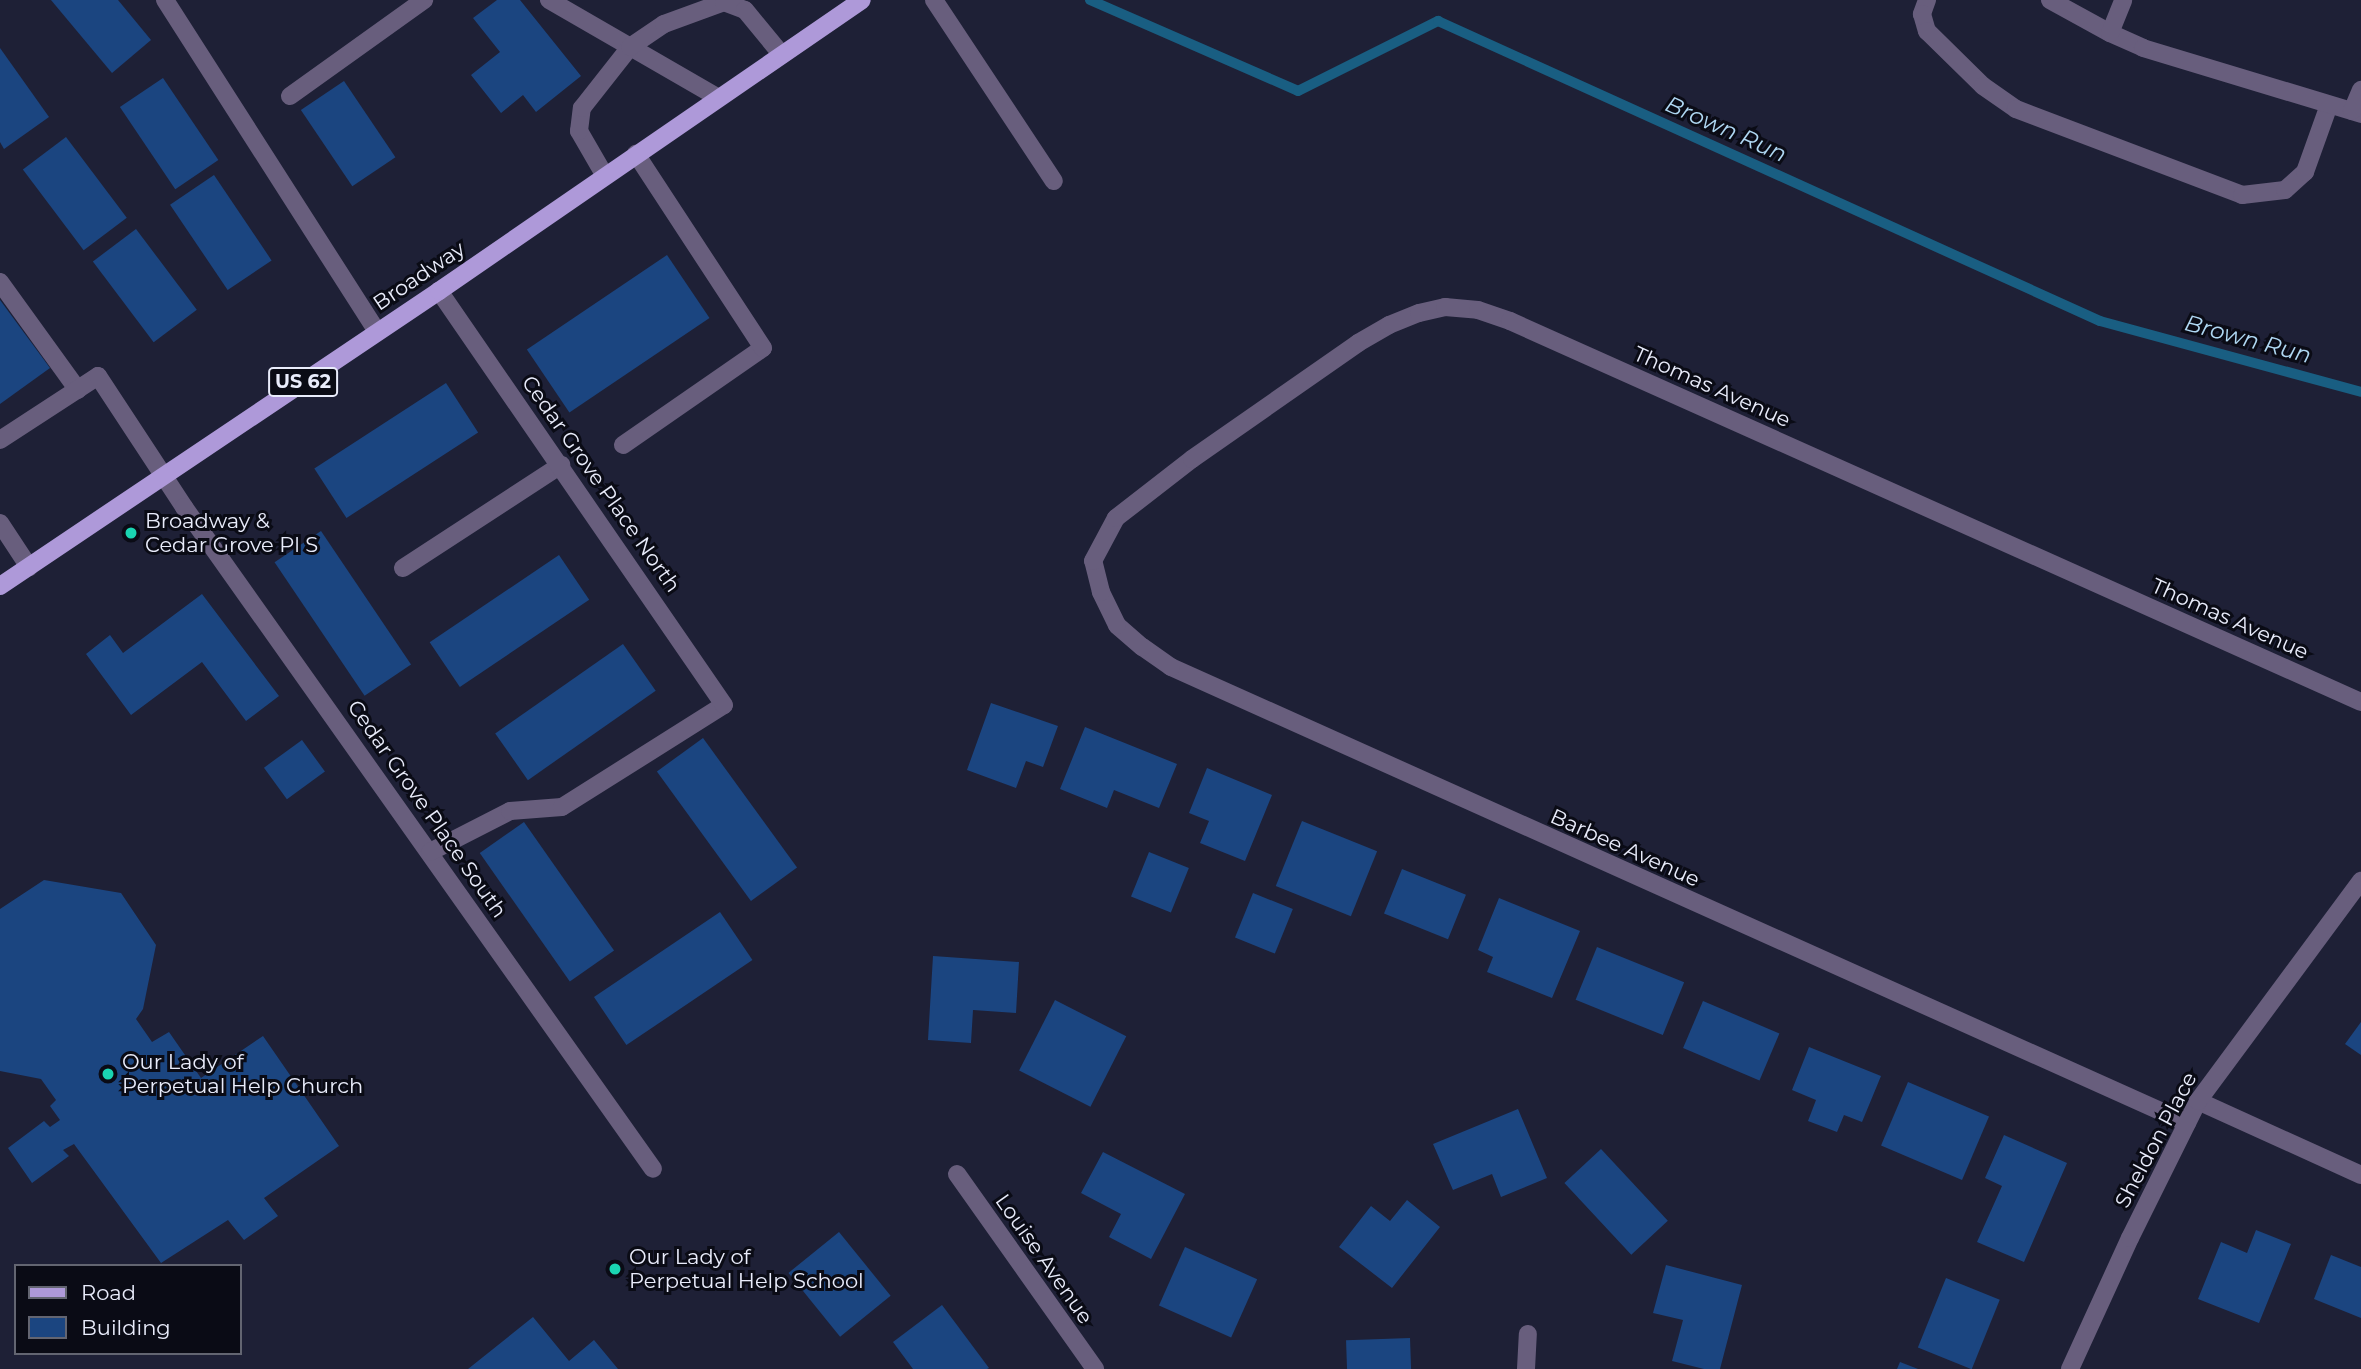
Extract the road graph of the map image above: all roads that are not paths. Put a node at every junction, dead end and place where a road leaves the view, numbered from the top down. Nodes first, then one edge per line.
1 (165, 0) edge
2 (425, 0) edge
3 (549, 0) edge
4 (862, 0) edge
5 (934, 0) edge
6 (1927, 0) edge
7 (2050, 0) edge
8 (2123, 0) edge
9 (2110, 33) junction
10 (630, 47) junction
11 (782, 55) junction
12 (2361, 90) edge
13 (290, 96) dead end
14 (719, 98) junction
15 (2329, 105) junction
16 (2357, 113) edge
17 (636, 154) junction
18 (605, 176) junction
19 (1054, 181) dead end
20 (0, 282) edge
21 (439, 291) junction
22 (377, 332) junction
23 (78, 390) junction
24 (0, 440) edge
25 (623, 445) dead end
26 (561, 466) junction
27 (165, 474) junction
28 (0, 523) edge
29 (1093, 561) joint
30 (29, 566) junction
31 (403, 568) dead end
32 (0, 586) edge
33 (2361, 702) edge
34 (430, 852) junction
35 (2361, 881) edge
36 (2198, 1101) junction
37 (2187, 1123) junction
38 (653, 1169) dead end
39 (957, 1174) dead end
40 (2361, 1175) edge
41 (1528, 1334) dead end
42 (1095, 1369) edge
43 (1526, 1369) edge
44 (2070, 1369) edge

1 - 22 street
2 - 13 street
3 - 10 street
4 - 11 main road, Broadway / US 62
5 - 19 street
6 - 15 street
7 - 9 street
8 - 9 street
9 - 15 street
10 - 11 street
10 - 14 street
10 - 18 street
11 - 14 main road, Broadway / US 62
12 - 16 street
14 - 17 main road, Broadway / US 62
15 - 16 street
17 - 18 main road, Broadway / US 62
17 - 25 street
18 - 21 main road, Broadway / US 62
20 - 23 street
21 - 22 main road, Broadway / US 62
21 - 26 street, Cedar Grove Place North
22 - 27 main road, Broadway / US 62
23 - 24 street
23 - 27 street, Cedar Grove Place South
26 - 31 street
26 - 34 street, Cedar Grove Place North
27 - 30 main road, Broadway / US 62
27 - 34 street, Cedar Grove Place South
28 - 30 street
29 - 33 street, Thomas Avenue
29 - 37 street, Barbee Avenue
30 - 32 main road, Broadway / US 62
34 - 38 street, Cedar Grove Place South
35 - 36 street, Sheldon Place
36 - 37 street, Sheldon Place
36 - 40 street
37 - 44 street, Sheldon Place
39 - 42 street, Louise Avenue
41 - 43 street

